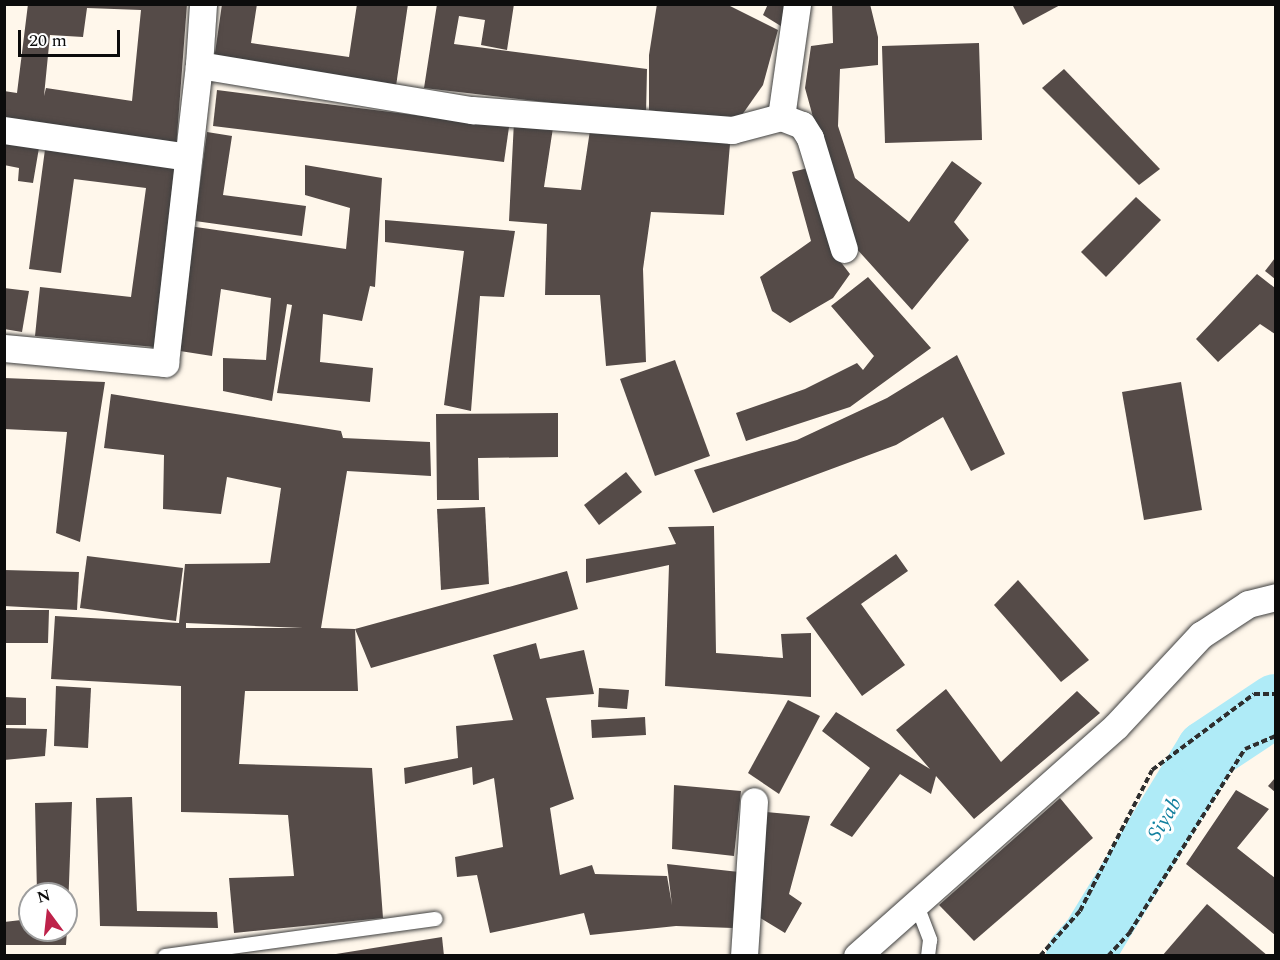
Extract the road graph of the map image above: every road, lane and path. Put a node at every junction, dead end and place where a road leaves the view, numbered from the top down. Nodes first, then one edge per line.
1 (203, 4) edge
2 (798, 4) edge
3 (199, 65) junction
4 (781, 117) junction
5 (4, 130) edge
6 (188, 157) junction
7 (844, 249) dead end
8 (4, 348) edge
9 (1275, 597) edge
10 (1275, 694) edge
11 (1275, 736) edge
12 (754, 801) dead end
13 (916, 903) junction
14 (435, 919) dead end
15 (165, 956) edge
16 (744, 956) edge
17 (857, 956) edge
18 (928, 956) edge
19 (1040, 956) edge
20 (1108, 956) edge

1 - 3 street
2 - 4 street
3 - 4 street
3 - 6 street
4 - 7 street
5 - 6 street
6 - 8 street
9 - 13 street
10 - 19 path
11 - 20 path
12 - 16 street
13 - 17 street
13 - 18 lane
14 - 15 lane

